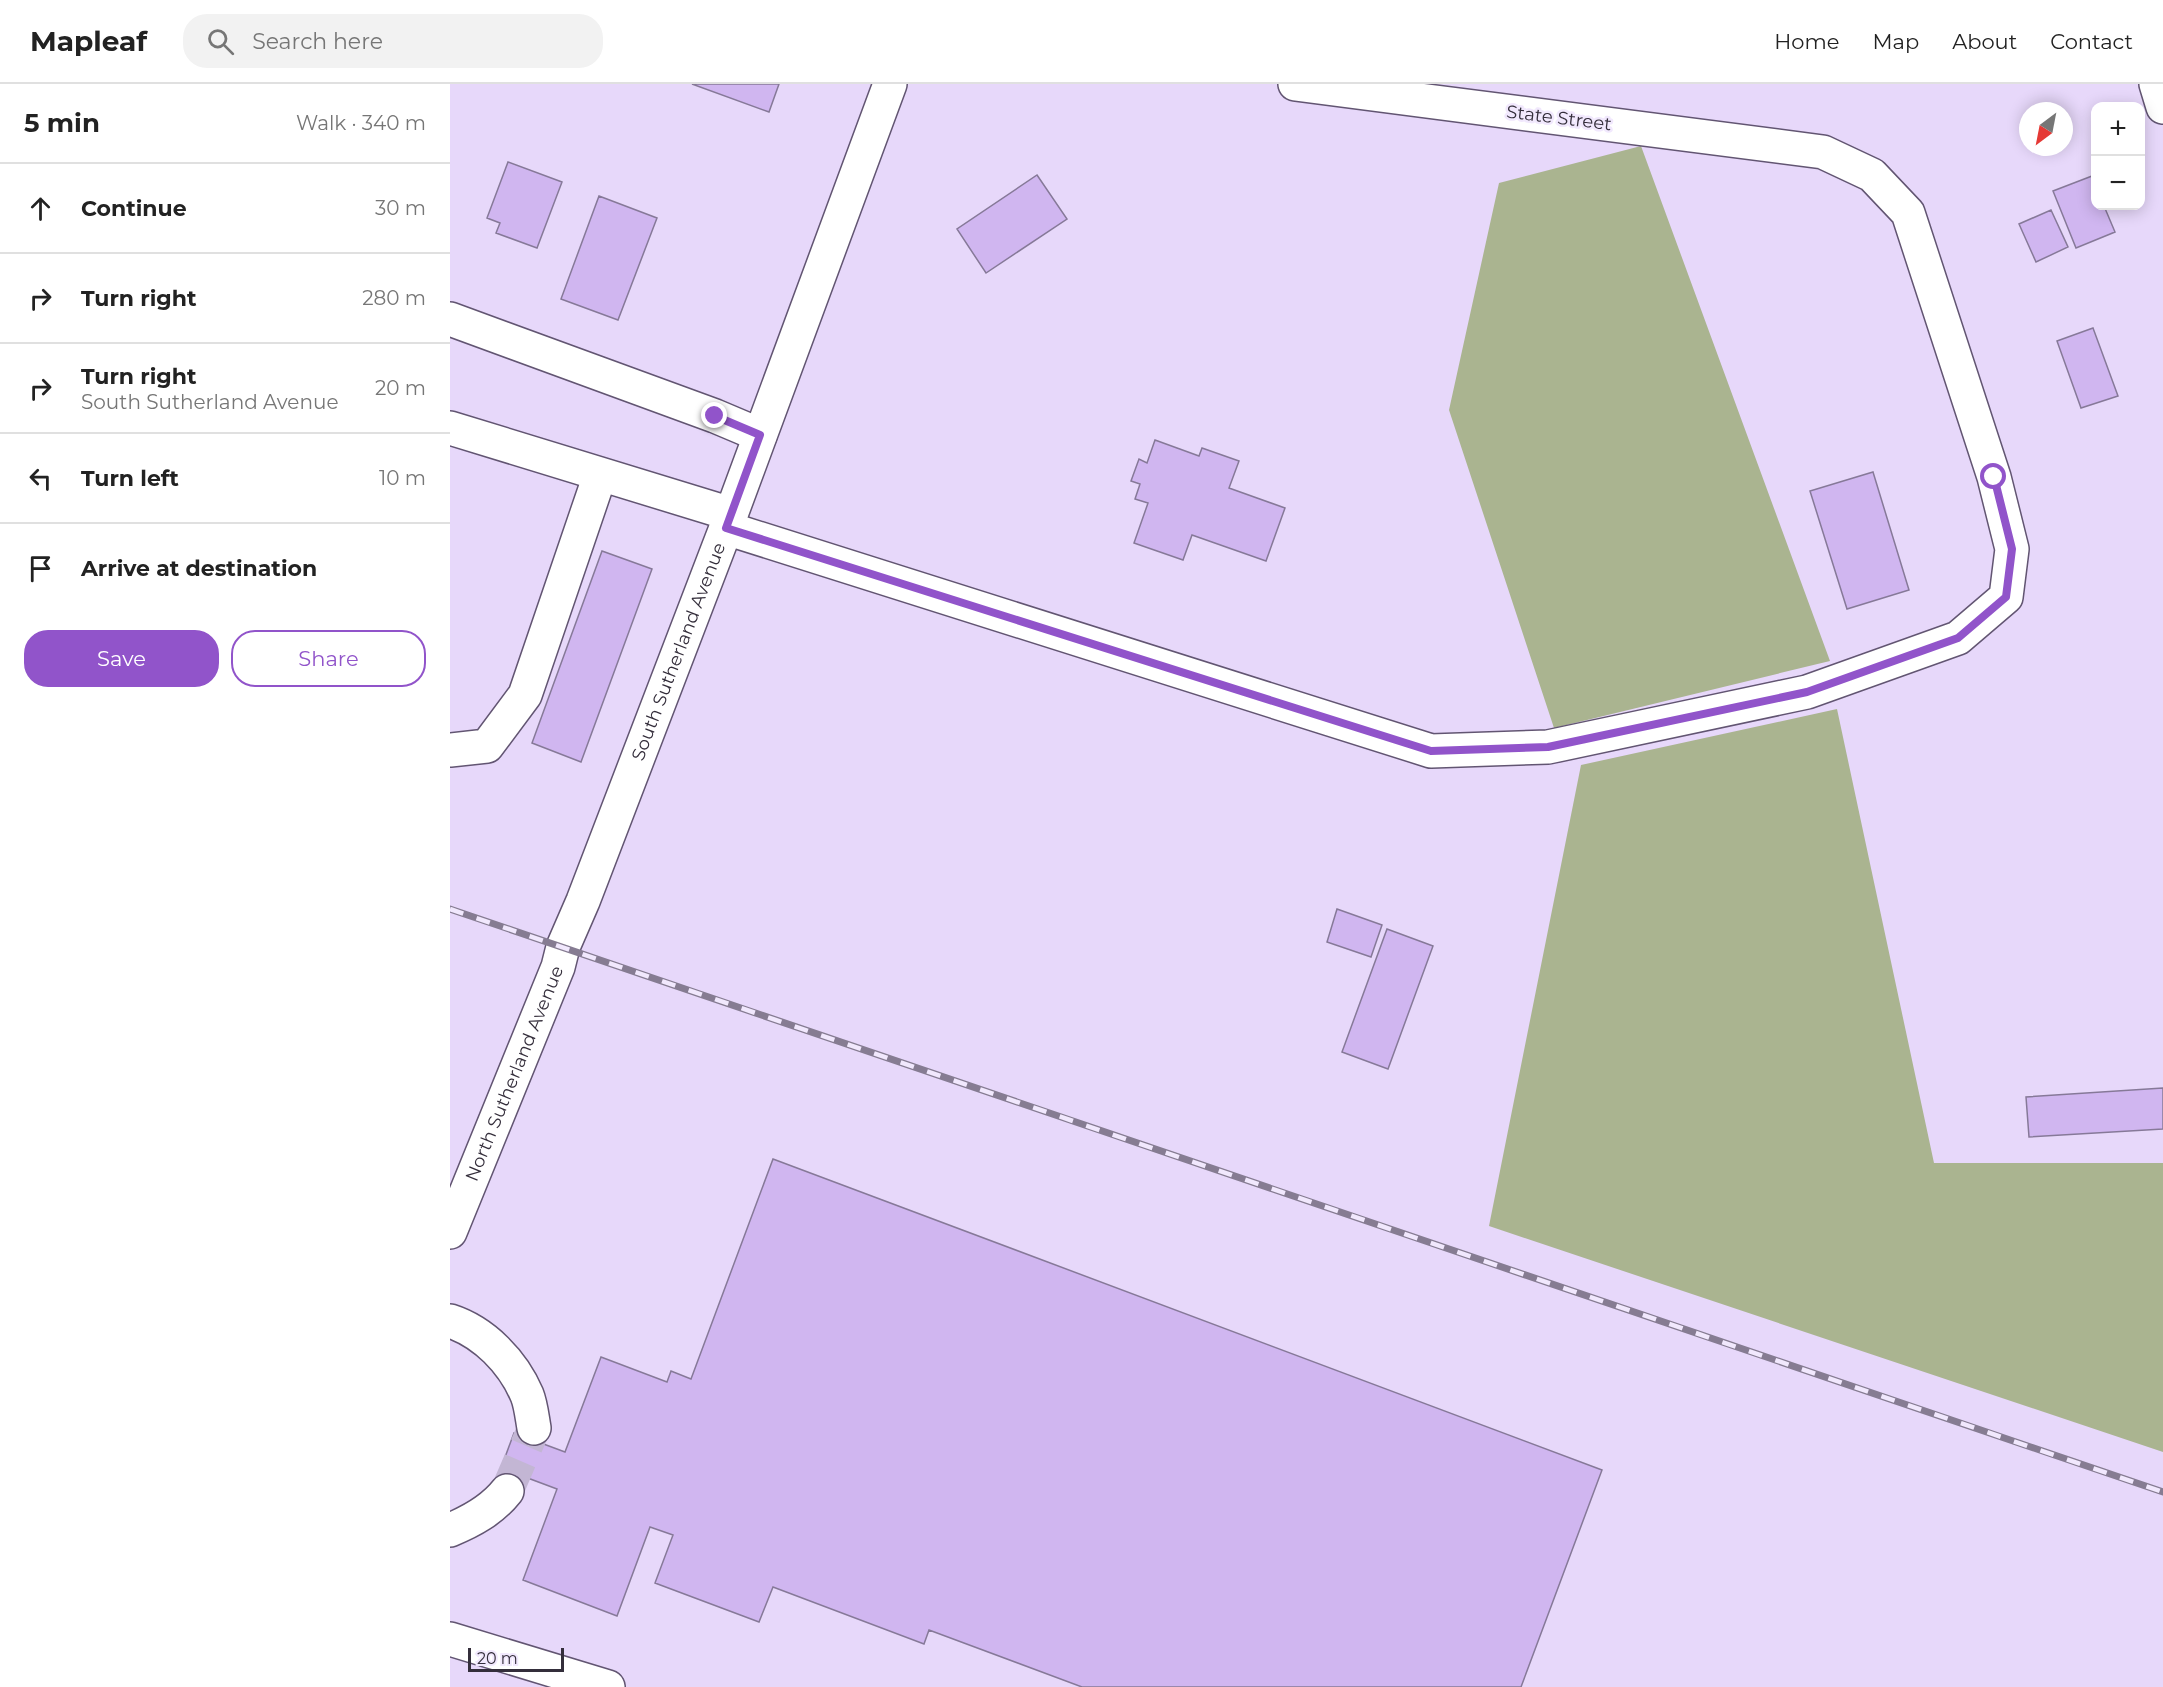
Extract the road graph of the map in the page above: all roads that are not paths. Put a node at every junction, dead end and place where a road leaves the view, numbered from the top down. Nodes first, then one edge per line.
1 (890, 84) edge
2 (1295, 84) edge
3 (2157, 84) edge
4 (2163, 107) edge
5 (450, 319) edge
6 (450, 428) edge
7 (760, 435) junction
8 (600, 475) junction
9 (729, 521) junction
10 (450, 750) edge
11 (563, 947) joint
12 (450, 1232) edge
13 (450, 1321) edge
14 (534, 1428) tunnel mouth
15 (507, 1491) tunnel mouth
16 (450, 1530) edge
17 (450, 1639) edge
18 (608, 1687) edge

1 - 7 main road, South Sutherland Avenue
2 - 9 main road, State Street
3 - 4 main road
5 - 7 main road
6 - 8 main road, State Street
7 - 9 main road, South Sutherland Avenue
8 - 9 main road, State Street
8 - 10 main road
9 - 11 main road, South Sutherland Avenue
11 - 12 main road, North Sutherland Avenue
13 - 14 main road
15 - 16 main road
17 - 18 main road

